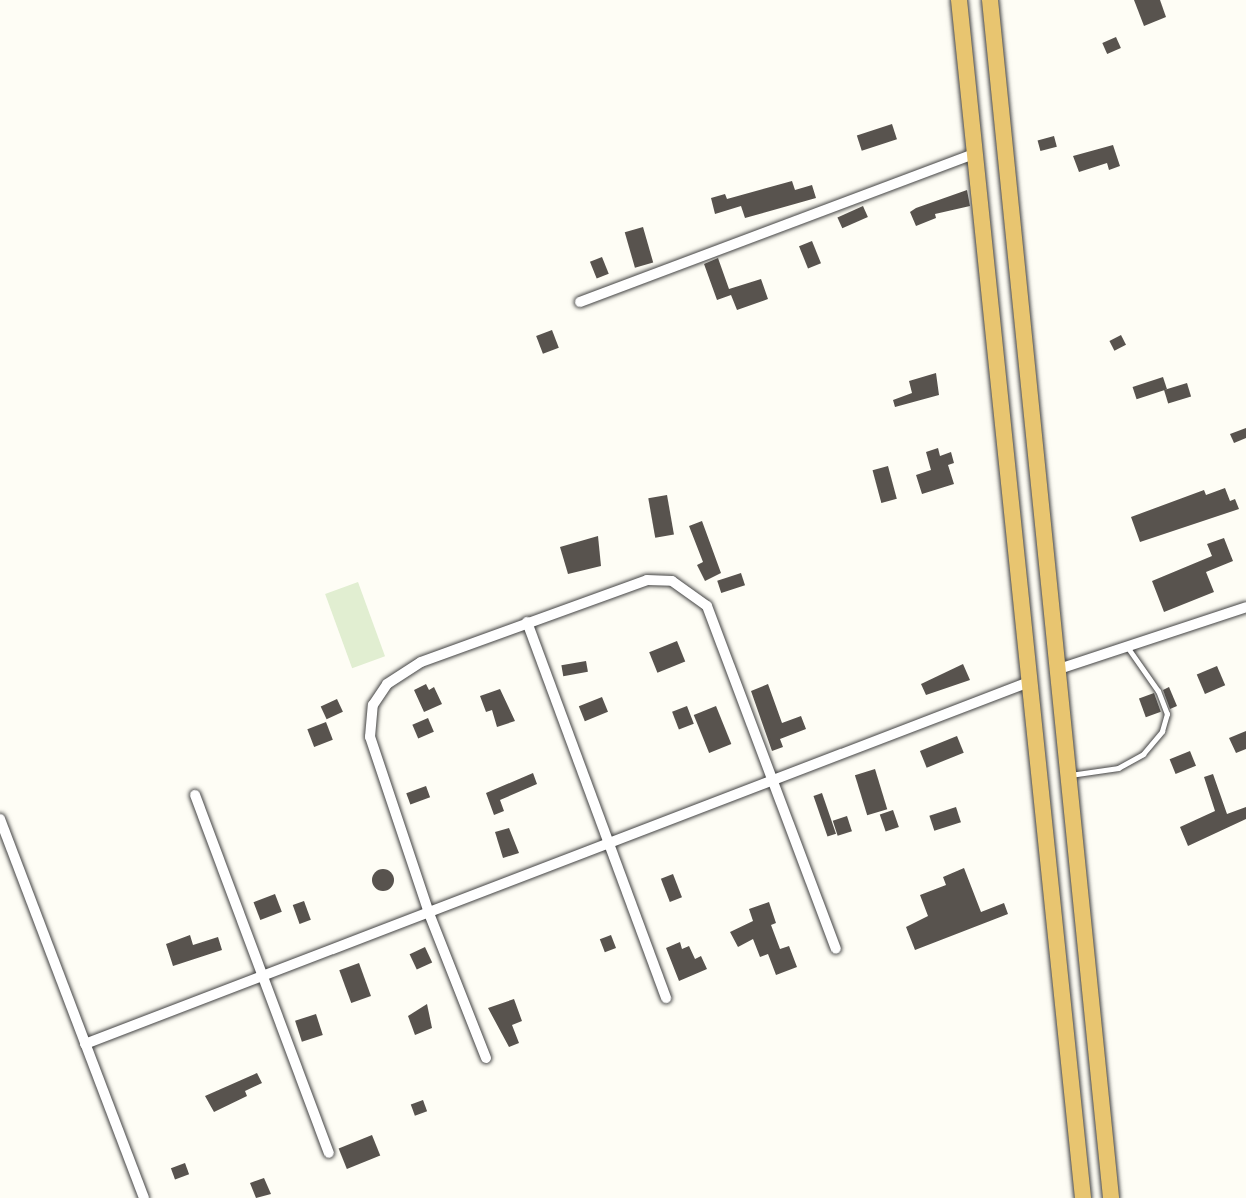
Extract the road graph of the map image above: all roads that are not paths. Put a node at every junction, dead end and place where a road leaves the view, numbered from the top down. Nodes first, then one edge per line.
1 (959, 0) edge
2 (990, 0) edge
3 (974, 154) junction
4 (580, 303) dead end
5 (1246, 608) edge
6 (527, 622) junction
7 (1128, 648) junction
8 (1059, 669) junction
9 (1029, 682) junction
10 (1068, 775) junction
11 (773, 781) junction
12 (195, 795) dead end
13 (0, 819) edge
14 (607, 845) junction
15 (429, 913) junction
16 (836, 949) dead end
17 (263, 976) junction
18 (666, 998) dead end
19 (85, 1044) junction
20 (486, 1058) dead end
21 (329, 1153) dead end
22 (144, 1198) edge
23 (1083, 1198) edge
24 (1111, 1198) edge

1 - 3 highway
2 - 8 highway
3 - 4 street
3 - 9 highway
5 - 7 street
6 - 11 street
6 - 14 street
6 - 15 street
7 - 8 street
7 - 10 lane
8 - 10 highway
9 - 11 street
9 - 23 highway
10 - 24 highway
11 - 14 street
11 - 16 street
12 - 17 street
13 - 19 street
14 - 15 street
14 - 18 street
15 - 17 street
15 - 20 street
17 - 19 street
17 - 21 street
19 - 22 street

